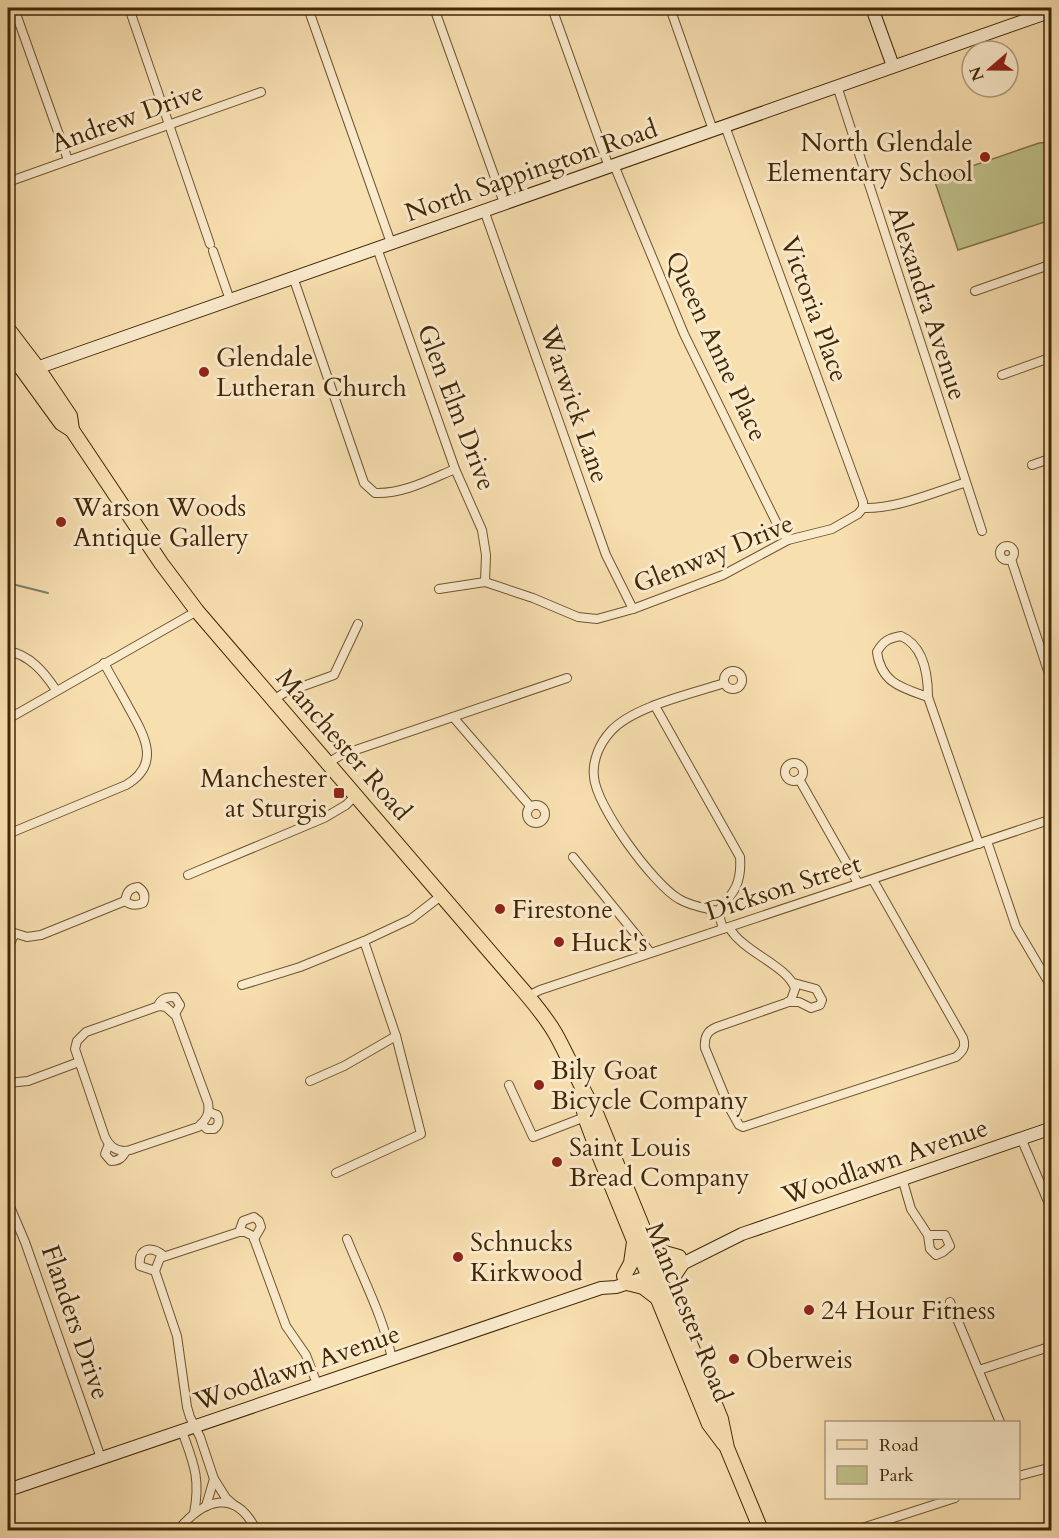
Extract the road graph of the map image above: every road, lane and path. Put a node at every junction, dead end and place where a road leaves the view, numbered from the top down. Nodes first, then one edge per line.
1 (14, 8) edge
2 (129, 8) edge
3 (308, 8) edge
4 (434, 8) edge
5 (552, 8) edge
6 (670, 8) edge
7 (872, 8) edge
8 (1046, 11) edge
9 (893, 66) junction
10 (837, 86) junction
11 (261, 92) dead end
12 (169, 125) junction
13 (719, 128) junction
14 (68, 160) junction
15 (611, 166) junction
16 (8, 182) edge
17 (504, 203) junction
18 (484, 210) junction
19 (392, 243) junction
20 (377, 248) junction
21 (1052, 264) edge
22 (293, 278) junction
23 (975, 291) dead end
24 (230, 300) junction
25 (8, 329) edge
26 (8, 350) edge
27 (1052, 357) edge
28 (31, 370) junction
29 (1002, 375) dead end
30 (1052, 458) edge
31 (1032, 465) dead end
32 (455, 469) junction
33 (964, 483) junction
34 (863, 508) junction
35 (982, 531) dead end
36 (788, 540) junction
37 (1011, 560) dead end
38 (485, 582) junction
39 (439, 590) dead end
40 (633, 609) junction
41 (197, 611) junction
42 (358, 624) dead end
43 (8, 651) edge
44 (104, 663) junction
45 (567, 678) dead end
46 (724, 683) dead end
47 (1052, 683) edge
48 (56, 690) junction
49 (928, 697) junction
50 (273, 700) junction
51 (655, 706) junction
52 (453, 717) junction
53 (8, 719) edge
54 (328, 763) junction
55 (799, 779) dead end
56 (356, 795) junction
57 (530, 806) dead end
58 (1052, 819) edge
59 (8, 834) edge
60 (983, 843) junction
61 (573, 858) dead end
62 (188, 875) dead end
63 (873, 880) junction
64 (858, 883) junction
65 (442, 895) junction
66 (125, 901) dead end
67 (718, 911) junction
68 (726, 928) junction
69 (11, 933) edge
70 (364, 941) junction
71 (8, 948) edge
72 (650, 952) junction
73 (794, 983) junction
74 (242, 985) dead end
75 (1052, 988) edge
76 (528, 996) junction
77 (788, 1002) junction
78 (162, 1007) junction
79 (175, 1014) junction
80 (396, 1036) junction
81 (79, 1062) junction
82 (310, 1081) dead end
83 (8, 1083) edge
84 (509, 1085) dead end
85 (580, 1088) junction
86 (585, 1117) junction
87 (1052, 1128) edge
88 (1021, 1138) junction
89 (336, 1173) dead end
90 (902, 1178) junction
91 (8, 1202) edge
92 (1052, 1211) edge
93 (1052, 1226) edge
94 (238, 1232) junction
95 (928, 1234) dead end
96 (254, 1239) junction
97 (347, 1239) dead end
98 (634, 1240) junction
99 (1052, 1240) edge
100 (649, 1244) junction
101 (164, 1256) junction
102 (680, 1261) junction
103 (653, 1270) junction
104 (154, 1271) junction
105 (625, 1279) junction
106 (664, 1297) junction
107 (950, 1302) dead end
108 (1052, 1346) edge
109 (392, 1359) junction
110 (979, 1370) junction
111 (317, 1384) junction
112 (1000, 1421) edge
113 (194, 1426) junction
114 (182, 1431) junction
115 (101, 1458) junction
116 (1051, 1468) edge
117 (1020, 1474) edge
118 (214, 1479) junction
119 (8, 1490) edge
120 (949, 1499) edge
121 (234, 1505) junction
122 (206, 1506) junction
123 (194, 1513) junction
124 (178, 1530) edge
125 (256, 1530) edge
126 (761, 1530) edge
127 (856, 1530) edge

1 - 14 street
2 - 12 street
3 - 19 street
4 - 17 street
5 - 15 street, Queen Anne Place
6 - 13 street, Victoria Place
7 - 9 street
8 - 9 street, North Sappington Road
9 - 10 street, North Sappington Road
10 - 13 street, North Sappington Road
10 - 33 street, Alexandra Avenue
11 - 12 street, Andrew Drive
12 - 14 street, Andrew Drive
12 - 24 street
13 - 15 street, North Sappington Road
13 - 34 street, Victoria Place
14 - 16 street, Andrew Drive
15 - 17 street, North Sappington Road
15 - 36 street, Queen Anne Place
17 - 18 street, North Sappington Road
18 - 19 street, North Sappington Road
18 - 40 street, Warwick Lane
19 - 20 street, North Sappington Road
20 - 22 street, North Sappington Road
20 - 32 street, Glen Elm Drive
21 - 23 street
22 - 24 street, North Sappington Road
22 - 32 street
24 - 28 street, North Sappington Road
25 - 28 main road, Manchester Road
26 - 28 main road, Manchester Road
27 - 29 street
28 - 41 main road, Manchester Road
30 - 31 street
32 - 38 street, Glen Elm Drive
33 - 34 street, Glenway Drive
33 - 35 street, Alexandra Avenue
34 - 36 street, Glenway Drive
36 - 40 street, Glenway Drive
37 - 47 street
38 - 39 street, Glenway Drive
38 - 40 street, Glenway Drive
41 - 44 street
41 - 50 main road, Manchester Road
42 - 50 street
43 - 48 street
44 - 48 street
44 - 59 street
45 - 52 street
46 - 51 street
48 - 53 street
49 - 49 street
49 - 60 street
50 - 54 main road, Manchester Road
51 - 67 street
51 - 67 street
52 - 54 street
52 - 57 street
54 - 56 main road, Manchester Road
55 - 64 street
56 - 62 street
56 - 65 main road, Manchester Road
58 - 60 street, Dickson Street
60 - 63 street, Dickson Street
60 - 75 street
61 - 72 street
63 - 64 street, Dickson Street
63 - 77 street
64 - 68 street, Dickson Street
65 - 70 street
65 - 76 main road, Manchester Road
66 - 69 street
67 - 68 street
68 - 72 street, Dickson Street
68 - 73 street
69 - 71 street
70 - 74 street
70 - 80 street
72 - 76 street, Dickson Street
73 - 77 street
73 - 77 street
76 - 85 main road, Manchester Road
78 - 79 street
78 - 79 street
78 - 81 street
79 - 81 street
80 - 82 street
80 - 89 street
81 - 83 street
84 - 86 street
85 - 86 main road, Manchester Road
85 - 100 main road, Manchester Road
86 - 98 main road, Manchester Road
87 - 88 street, Woodlawn Avenue
88 - 90 street, Woodlawn Avenue
88 - 92 street
90 - 95 street
90 - 102 street, Woodlawn Avenue
91 - 115 street, Flanders Drive
93 - 99 street
94 - 96 street
94 - 96 street
94 - 101 street
96 - 111 street
97 - 109 street
98 - 103 main road, Manchester Road
98 - 105 main road
100 - 102 main road
100 - 103 main road, Manchester Road
101 - 104 street
101 - 104 street
102 - 103 street, Woodlawn Avenue
102 - 106 main road
103 - 105 street, Woodlawn Avenue
103 - 106 main road, Manchester Road
104 - 113 street
105 - 106 main road
105 - 109 street, Woodlawn Avenue
106 - 126 main road, Manchester Road
107 - 110 street
108 - 110 street
109 - 111 street, Woodlawn Avenue
110 - 112 street
111 - 113 street, Woodlawn Avenue
113 - 114 street, Woodlawn Avenue
113 - 118 street
114 - 115 street, Woodlawn Avenue
114 - 123 street
115 - 119 street, Woodlawn Avenue
116 - 117 street
118 - 121 street
118 - 122 street
120 - 127 street
121 - 122 street
121 - 125 street
122 - 123 street
123 - 124 street

